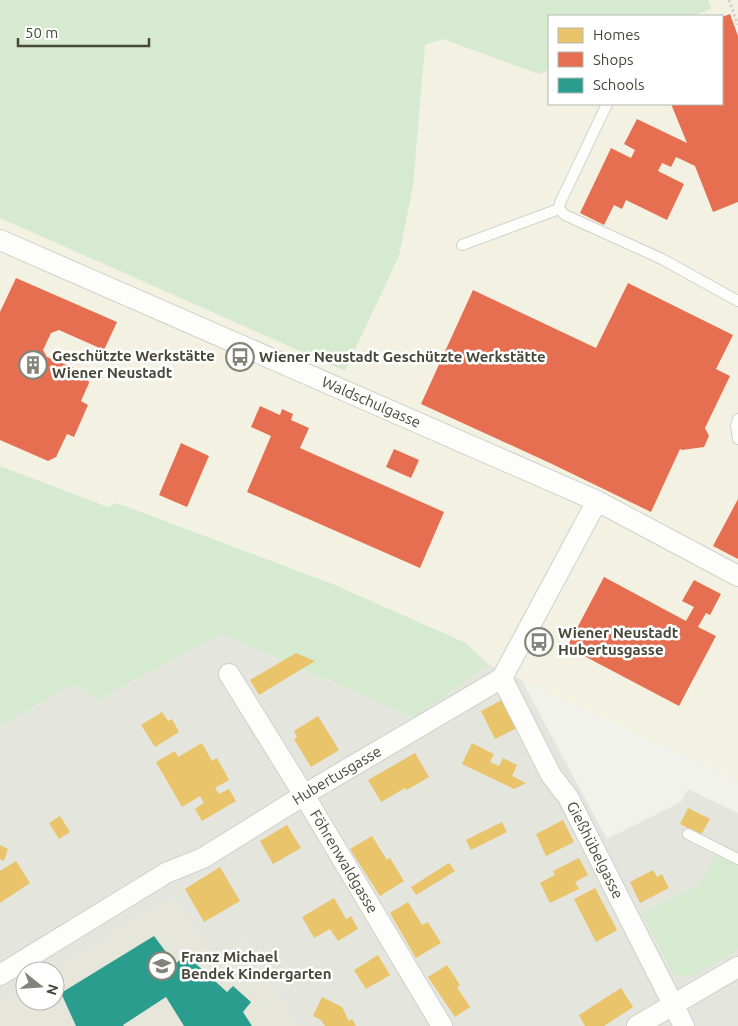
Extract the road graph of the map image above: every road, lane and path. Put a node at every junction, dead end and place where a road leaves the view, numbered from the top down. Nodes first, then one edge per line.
1 (728, 0) edge
2 (738, 25) edge
3 (607, 105) edge
4 (559, 209) junction
5 (0, 240) edge
6 (462, 245) dead end
7 (738, 301) edge
8 (738, 419) edge
9 (738, 439) edge
10 (597, 501) junction
11 (738, 576) edge
12 (229, 674) dead end
13 (502, 678) junction
14 (304, 795) junction
15 (688, 834) dead end
16 (738, 859) edge
17 (738, 966) edge
18 (0, 975) edge
19 (674, 1004) junction
20 (442, 1026) edge
21 (637, 1026) edge
22 (684, 1026) edge

1 - 2 path
3 - 4 lane
4 - 6 lane
4 - 7 lane
5 - 10 street, Waldschulgasse
8 - 9 lane
10 - 11 street, Waldschulgasse
10 - 13 street
12 - 14 street, Föhrenwaldgasse
13 - 14 street, Hubertusgasse
13 - 19 street, Gießhübelgasse
14 - 18 street, Hubertusgasse
14 - 20 street, Föhrenwaldgasse
15 - 16 lane
17 - 19 street
19 - 21 street
19 - 22 street, Gießhübelgasse

